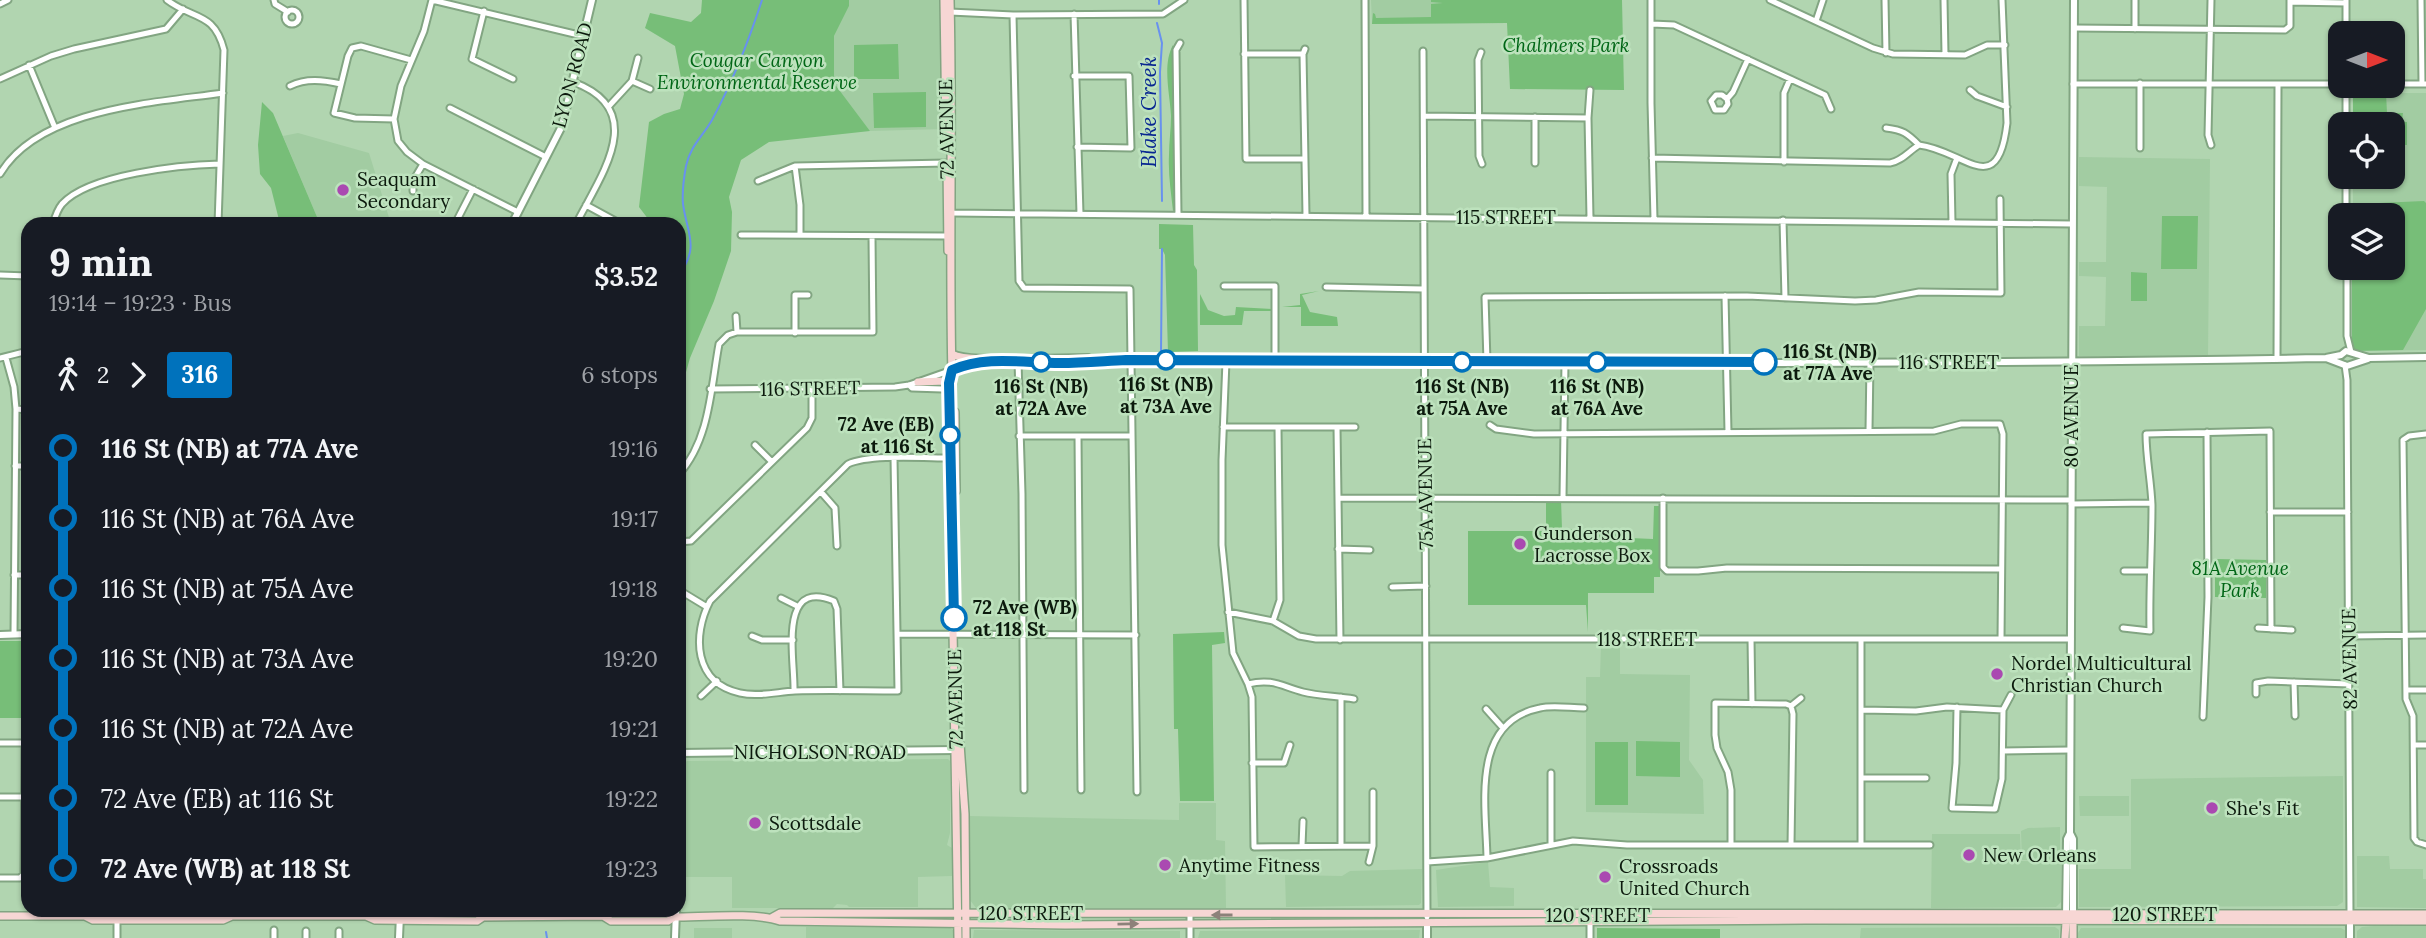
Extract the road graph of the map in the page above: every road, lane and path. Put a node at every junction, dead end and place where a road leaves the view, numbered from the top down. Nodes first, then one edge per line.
1 (8, 0) edge
2 (167, 0) edge
3 (274, 0) edge
4 (432, 0) edge
5 (592, 0) edge
6 (944, 0) edge
7 (950, 0) edge
8 (1184, 0) edge
9 (1244, 0) edge
10 (1365, 0) edge
11 (1651, 0) edge
12 (1770, 0) edge
13 (1823, 0) edge
14 (1885, 0) edge
15 (1944, 0) edge
16 (2002, 0) edge
17 (2074, 0) edge
18 (2135, 0) edge
19 (2211, 0) edge
20 (2421, 0) edge
21 (2290, 1) edge
22 (2346, 1) edge
23 (0, 4) edge
24 (183, 9) junction
25 (288, 12) dead end
26 (484, 12) junction
27 (947, 12) junction
28 (1074, 14) junction
29 (1013, 15) junction
30 (1816, 21) junction
31 (2346, 21) edge
32 (1652, 24) junction
33 (2074, 28) junction
34 (2135, 29) junction
35 (2211, 29) junction
36 (583, 36) junction
37 (1180, 43) dead end
38 (2005, 45) junction
39 (1423, 51) dead end
40 (1481, 52) dead end
41 (1886, 52) junction
42 (1244, 54) junction
43 (1945, 54) junction
44 (638, 58) dead end
45 (411, 60) junction
46 (1748, 60) junction
47 (29, 65) junction
48 (1074, 76) junction
49 (0, 79) edge
50 (513, 79) dead end
51 (1790, 79) junction
52 (632, 81) junction
53 (573, 82) junction
54 (2140, 83) junction
55 (2073, 84) junction
56 (2328, 84) edge
57 (2405, 84) edge
58 (2424, 84) edge
59 (341, 85) junction
60 (2210, 85) junction
61 (2278, 85) junction
62 (290, 86) dead end
63 (650, 89) dead end
64 (1590, 90) dead end
65 (1969, 90) dead end
66 (223, 93) junction
67 (1727, 99) dead end
68 (609, 106) junction
69 (2007, 107) junction
70 (450, 108) dead end
71 (1831, 109) dead end
72 (1424, 116) junction
73 (1478, 116) junction
74 (1535, 117) junction
75 (1588, 118) junction
76 (394, 120) junction
77 (55, 128) junction
78 (1886, 128) dead end
79 (1919, 145) junction
80 (2211, 145) dead end
81 (1077, 147) junction
82 (2140, 148) dead end
83 (546, 157) junction
84 (1652, 158) junction
85 (1957, 158) junction
86 (1304, 159) junction
87 (1784, 162) junction
88 (947, 163) junction
89 (1535, 163) dead end
90 (220, 164) junction
91 (423, 164) junction
92 (1482, 164) dead end
93 (795, 166) junction
94 (0, 174) edge
95 (758, 181) dead end
96 (472, 189) junction
97 (413, 191) dead end
98 (2000, 199) dead end
99 (946, 203) junction
100 (586, 205) junction
101 (518, 212) junction
102 (952, 214) junction
103 (1017, 214) junction
104 (1080, 214) junction
105 (1178, 215) junction
106 (1306, 215) junction
107 (1367, 216) junction
108 (55, 217) edge
109 (218, 217) edge
110 (458, 217) edge
111 (516, 217) edge
112 (580, 217) edge
113 (608, 217) edge
114 (1424, 217) junction
115 (1590, 218) junction
116 (1654, 219) junction
117 (1783, 220) junction
118 (1952, 222) junction
119 (2000, 223) junction
120 (2072, 224) junction
121 (800, 234) junction
122 (741, 235) dead end
123 (946, 236) junction
124 (872, 237) junction
125 (950, 258) junction
126 (0, 275) edge
127 (21, 276) edge
128 (2347, 280) edge
129 (1224, 286) dead end
130 (1326, 287) dead end
131 (1423, 289) junction
132 (808, 295) dead end
133 (1726, 296) junction
134 (1785, 298) junction
135 (736, 316) dead end
136 (737, 332) junction
137 (795, 333) junction
138 (21, 353) edge
139 (952, 354) junction
140 (3, 358) edge
141 (2426, 358) edge
142 (2277, 359) junction
143 (2347, 359) junction
144 (1131, 360) junction
145 (1001, 361) junction
146 (1018, 361) junction
147 (1226, 361) junction
148 (1275, 361) junction
149 (2072, 361) junction
150 (1423, 362) junction
151 (1487, 362) junction
152 (1565, 362) junction
153 (1728, 362) junction
154 (1870, 362) junction
155 (951, 377) junction
156 (918, 382) junction
157 (909, 385) junction
158 (710, 389) junction
159 (812, 389) junction
160 (942, 389) dead end
161 (16, 410) junction
162 (21, 410) edge
163 (1490, 425) dead end
164 (1223, 427) junction
165 (1278, 427) junction
166 (1336, 427) junction
167 (1354, 427) dead end
168 (1869, 430) junction
169 (1728, 432) junction
170 (2207, 432) junction
171 (1564, 434) junction
172 (2426, 434) edge
173 (1019, 436) junction
174 (1077, 436) junction
175 (1132, 436) junction
176 (755, 445) dead end
177 (894, 458) junction
178 (950, 458) junction
179 (772, 462) junction
180 (686, 465) edge
181 (15, 466) junction
182 (21, 466) edge
183 (821, 492) junction
184 (1425, 496) junction
185 (1563, 497) junction
186 (1338, 498) junction
187 (1663, 498) junction
188 (2002, 499) junction
189 (2071, 502) junction
190 (2152, 503) junction
191 (2270, 512) junction
192 (2348, 512) junction
193 (686, 541) edge
194 (838, 546) dead end
195 (1338, 549) junction
196 (1370, 550) dead end
197 (2001, 569) junction
198 (2124, 571) dead end
199 (2150, 571) junction
200 (14, 575) junction
201 (21, 575) edge
202 (1426, 586) junction
203 (1392, 587) dead end
204 (686, 594) edge
205 (840, 596) dead end
206 (781, 598) dead end
207 (834, 601) junction
208 (797, 606) junction
209 (707, 607) junction
210 (1228, 612) junction
211 (1273, 621) junction
212 (2123, 628) dead end
213 (2258, 628) dead end
214 (2271, 629) junction
215 (2292, 630) dead end
216 (21, 634) edge
217 (897, 634) junction
218 (0, 635) edge
219 (14, 635) junction
220 (1136, 635) junction
221 (2406, 635) junction
222 (2426, 635) edge
223 (752, 636) dead end
224 (956, 636) junction
225 (1023, 636) junction
226 (1079, 636) junction
227 (2349, 636) junction
228 (1426, 638) junction
229 (1751, 639) junction
230 (1861, 639) junction
231 (2001, 639) junction
232 (2071, 639) junction
233 (793, 640) junction
234 (1340, 640) junction
235 (717, 681) junction
236 (2294, 682) junction
237 (1248, 684) junction
238 (2349, 684) junction
239 (2406, 690) junction
240 (2426, 690) edge
241 (794, 691) junction
242 (840, 691) junction
243 (2256, 694) dead end
244 (2011, 695) dead end
245 (701, 696) dead end
246 (1341, 697) junction
247 (1801, 698) dead end
248 (1354, 699) dead end
249 (1752, 704) junction
250 (1791, 706) junction
251 (1584, 708) dead end
252 (1956, 708) junction
253 (1486, 709) dead end
254 (1861, 710) junction
255 (2003, 710) junction
256 (2295, 716) dead end
257 (2203, 717) dead end
258 (1503, 729) junction
259 (0, 743) edge
260 (21, 743) edge
261 (1290, 745) dead end
262 (2414, 745) junction
263 (2426, 745) edge
264 (958, 750) junction
265 (2070, 750) junction
266 (2003, 751) junction
267 (686, 753) edge
268 (1252, 763) junction
269 (1551, 773) dead end
270 (1861, 778) junction
271 (1926, 778) dead end
272 (1024, 790) dead end
273 (1081, 790) dead end
274 (1137, 792) dead end
275 (1373, 792) dead end
276 (0, 797) edge
277 (21, 797) edge
278 (956, 816) junction
279 (1303, 821) dead end
280 (1551, 845) junction
281 (1731, 845) junction
282 (1791, 845) junction
283 (1861, 845) junction
284 (1930, 845) dead end
285 (2426, 845) edge
286 (1302, 846) junction
287 (1341, 846) junction
288 (1373, 846) junction
289 (965, 851) junction
290 (1487, 858) junction
291 (1369, 862) dead end
292 (1427, 862) junction
293 (21, 877) edge
294 (0, 878) edge
295 (962, 913) junction
296 (1748, 914) junction
297 (2214, 914) junction
298 (2236, 914) junction
299 (2426, 914) edge
300 (686, 915) edge
301 (1308, 915) junction
302 (1346, 915) junction
303 (0, 916) edge
304 (21, 916) edge
305 (117, 917) edge
306 (400, 917) edge
307 (605, 917) edge
308 (673, 917) edge
309 (675, 917) edge
310 (1838, 917) junction
311 (771, 918) junction
312 (1590, 918) junction
313 (2069, 918) junction
314 (2350, 918) junction
315 (1190, 919) junction
316 (1427, 919) junction
317 (1725, 921) junction
318 (2200, 921) junction
319 (2222, 921) junction
320 (2426, 921) edge
321 (962, 923) junction
322 (1310, 923) junction
323 (1275, 924) junction
324 (274, 930) dead end
325 (117, 938) edge
326 (274, 938) edge
327 (399, 938) edge
328 (676, 938) edge
329 (958, 938) edge
330 (965, 938) edge
331 (1190, 938) edge
332 (1427, 938) edge
333 (1590, 938) edge
334 (2065, 938) edge
335 (2073, 938) edge
336 (2350, 938) edge

1 - 23 street
2 - 24 street
3 - 25 street
4 - 26 street
4 - 45 street
5 - 36 street, LYON ROAD
6 - 27 main road, 72 AVENUE
7 - 27 main road, 72 AVENUE
8 - 28 street
9 - 42 street
10 - 107 street
11 - 32 street
12 - 30 street
13 - 30 street
14 - 41 street
15 - 43 street
16 - 38 street
17 - 33 street, 80 AVENUE
18 - 34 street
19 - 35 street
20 - 58 street
21 - 22 street
21 - 35 street
22 - 31 street
24 - 47 street
24 - 66 street
26 - 36 street
26 - 50 street
27 - 29 street
27 - 88 main road, 72 AVENUE
27 - 102 main road, 72 AVENUE
28 - 29 street
28 - 48 street
29 - 103 street
30 - 41 street
32 - 46 street
32 - 84 street
33 - 34 street
33 - 55 street, 80 AVENUE
34 - 35 street
35 - 60 street
36 - 53 street, LYON ROAD
37 - 105 street
38 - 43 street
38 - 69 street
39 - 72 street, 75A AVENUE
40 - 73 street
41 - 43 street
42 - 86 street
42 - 86 street
44 - 52 street
45 - 59 street
45 - 76 street
46 - 51 street
46 - 67 street
47 - 49 street
47 - 77 street
48 - 81 street
48 - 81 street
51 - 71 street
51 - 87 street
52 - 63 street
52 - 68 street
53 - 68 street
53 - 83 street, LYON ROAD
54 - 55 street
54 - 60 street
54 - 82 street
55 - 120 street, 80 AVENUE
56 - 61 street
57 - 58 street
59 - 62 street
59 - 76 street
60 - 61 street
60 - 80 street
61 - 142 street
64 - 75 street
65 - 69 street
66 - 77 street
66 - 90 street
68 - 100 street
69 - 85 street
70 - 83 street
72 - 73 street
72 - 114 street, 75A AVENUE
73 - 74 street
73 - 92 street
74 - 75 street
74 - 89 street
75 - 115 street
76 - 91 street
77 - 94 street
78 - 79 street
79 - 85 street
79 - 87 street
81 - 104 street
83 - 101 street, LYON ROAD
84 - 87 street
84 - 116 street
85 - 118 street
86 - 106 street
88 - 93 street
88 - 99 main road, 72 AVENUE
90 - 108 street
90 - 109 street
91 - 96 street
91 - 97 street
93 - 95 street
93 - 121 street
96 - 101 street
96 - 110 street
98 - 119 street
99 - 102 street
99 - 123 main road, 72 AVENUE
100 - 112 street
100 - 113 street
101 - 111 street, LYON ROAD
102 - 103 street, 115 STREET
102 - 125 main road, 72 AVENUE
103 - 104 street, 115 STREET
103 - 144 street
104 - 105 street, 115 STREET
105 - 106 street, 115 STREET
106 - 107 street, 115 STREET
107 - 114 street, 115 STREET
114 - 115 street, 115 STREET
114 - 131 street, 75A AVENUE
115 - 116 street, 115 STREET
116 - 117 street, 115 STREET
117 - 118 street, 115 STREET
117 - 134 street
118 - 119 street, 115 STREET
119 - 120 street, 115 STREET
119 - 134 street
120 - 149 street, 80 AVENUE
121 - 122 street
121 - 124 street
123 - 124 street
123 - 125 main road, 72 AVENUE
124 - 137 street
125 - 139 main road, 72 AVENUE
126 - 127 street
128 - 143 street, 82 AVENUE
129 - 148 street
130 - 131 street
131 - 150 street, 75A AVENUE
132 - 137 street
133 - 134 street
133 - 151 street
133 - 153 street
135 - 136 street
136 - 137 street
136 - 158 street
138 - 140 street
139 - 145 main road
139 - 155 main road, 72 AVENUE
140 - 161 street
141 - 143 street, 116 STREET
142 - 143 street, 116 STREET
142 - 149 street, 116 STREET
143 - 192 street, 82 AVENUE
144 - 146 street, 116 STREET
144 - 147 street, 116 STREET
144 - 175 street
145 - 146 street, 116 STREET
145 - 155 street, 116 STREET
146 - 173 street
147 - 148 street, 116 STREET
147 - 164 street
148 - 150 street, 116 STREET
149 - 154 street, 116 STREET
149 - 189 street, 80 AVENUE
150 - 151 street, 116 STREET
150 - 184 street, 75A AVENUE
151 - 152 street, 116 STREET
152 - 153 street, 116 STREET
152 - 171 street
153 - 154 street, 116 STREET
153 - 169 street
154 - 168 street
155 - 156 main road
155 - 156 street, 116 STREET
155 - 178 main road, 72 AVENUE
155 - 224 main road, 72 AVENUE
156 - 157 street, 116 STREET
157 - 159 street, 116 STREET
157 - 160 street, 116 STREET
158 - 159 street, 116 STREET
158 - 180 street
159 - 179 street
161 - 162 street
161 - 181 street
163 - 171 street
164 - 165 street
164 - 210 street
165 - 166 street
165 - 211 street
166 - 167 street
166 - 186 street
168 - 169 street
168 - 188 street
169 - 171 street
170 - 190 street
170 - 191 street
170 - 257 street
171 - 185 street
172 - 221 street
173 - 174 street
173 - 225 street
174 - 175 street
174 - 226 street
175 - 220 street
176 - 179 street
177 - 178 street
177 - 183 street
177 - 217 street
178 - 224 main road, 72 AVENUE
179 - 193 street
181 - 182 street
181 - 200 street
183 - 194 street
183 - 209 street
184 - 185 street
184 - 186 street
184 - 202 street, 75A AVENUE
185 - 187 street
186 - 195 street
187 - 188 street
187 - 197 street
188 - 189 street
188 - 197 street
189 - 190 street
189 - 232 street, 80 AVENUE
190 - 199 street
191 - 192 street
191 - 214 street
192 - 227 street, 82 AVENUE
195 - 196 street
195 - 234 street
197 - 231 street
198 - 199 street
199 - 212 street
200 - 201 street
200 - 219 street
202 - 203 street
202 - 228 street, 75A AVENUE
204 - 209 street
205 - 207 street
206 - 208 street
207 - 208 street
207 - 242 street
208 - 233 street
209 - 235 street
210 - 211 street, 118 STREET
210 - 237 street
211 - 234 street, 118 STREET
213 - 214 street
214 - 215 street
216 - 219 street
217 - 224 street
217 - 242 street
218 - 219 street
220 - 226 street
220 - 274 street
221 - 222 street
221 - 227 street
221 - 239 street
223 - 233 street
224 - 225 street
224 - 264 main road, 72 AVENUE
225 - 226 street
225 - 272 street
226 - 273 street
227 - 238 street, 82 AVENUE
228 - 229 street, 118 STREET
228 - 234 street, 118 STREET
228 - 292 street, 75A AVENUE
229 - 230 street, 118 STREET
229 - 249 street
230 - 231 street, 118 STREET
230 - 254 street
231 - 232 street, 118 STREET
232 - 265 street, 80 AVENUE
233 - 241 street
235 - 241 street
235 - 245 street
236 - 238 street
236 - 243 street
236 - 256 street
237 - 246 street
237 - 268 street
238 - 314 street, 82 AVENUE
239 - 240 street
239 - 262 street
241 - 242 street
244 - 255 street
246 - 248 street
246 - 287 street
247 - 250 street
249 - 250 street
249 - 281 street
250 - 282 street
251 - 258 street
252 - 254 street
252 - 255 street
252 - 266 street
253 - 258 street
254 - 270 street
255 - 266 street
258 - 290 street
259 - 260 street
261 - 268 street
262 - 263 street
262 - 285 street
264 - 267 street, NICHOLSON ROAD
264 - 278 main road, 72 AVENUE
264 - 289 main road, 72 AVENUE
265 - 266 street
265 - 313 street, 80 AVENUE
268 - 286 street
269 - 280 street
270 - 271 street
270 - 283 street
275 - 288 street
276 - 277 street
278 - 289 main road
278 - 295 main road, 72 AVENUE
279 - 286 street
280 - 281 street
280 - 290 street
281 - 282 street
282 - 283 street
283 - 284 street
286 - 287 street
287 - 288 street
288 - 291 street
289 - 295 main road, 72 AVENUE
290 - 292 street
292 - 316 street, 75A AVENUE
293 - 294 street
295 - 311 main road, 120 STREET
295 - 315 main road, 120 STREET
295 - 321 main road, 72 AVENUE
296 - 310 main road, 120 STREET
296 - 312 main road, 120 STREET
296 - 317 main road
297 - 298 main road, 120 STREET
297 - 313 main road, 120 STREET
297 - 318 main road
298 - 314 main road, 120 STREET
298 - 319 main road
299 - 314 main road, 120 STREET
300 - 311 main road, 120 STREET
301 - 302 main road, 120 STREET
301 -> 315 main road, 120 STREET
301 - 323 main road
302 - 316 main road, 120 STREET
302 - 322 main road
303 - 304 main road, 120 STREET
305 - 325 street
306 - 327 street
307 - 308 main road, 120 STREET
309 - 328 street
310 - 313 main road, 120 STREET
310 - 313 main road, 120 STREET
310 - 317 main road, 120 STREET
311 - 321 main road, 120 STREET
312 - 316 main road, 120 STREET
312 - 317 main road, 120 STREET
312 - 333 street
313 - 318 main road, 120 STREET
313 - 334 main road, 80 AVENUE
313 - 335 main road, 80 AVENUE
314 - 319 main road, 120 STREET
314 - 320 main road, 120 STREET
314 - 336 street, 82 AVENUE
321 -> 315 main road, 120 STREET
315 - 323 main road, 120 STREET
315 - 331 street
316 - 322 main road, 120 STREET
316 - 332 street, 75A AVENUE
318 - 319 main road, 120 STREET
321 - 329 main road, 72 AVENUE
321 - 330 main road, 72 AVENUE
322 - 323 main road, 120 STREET
324 - 326 street

